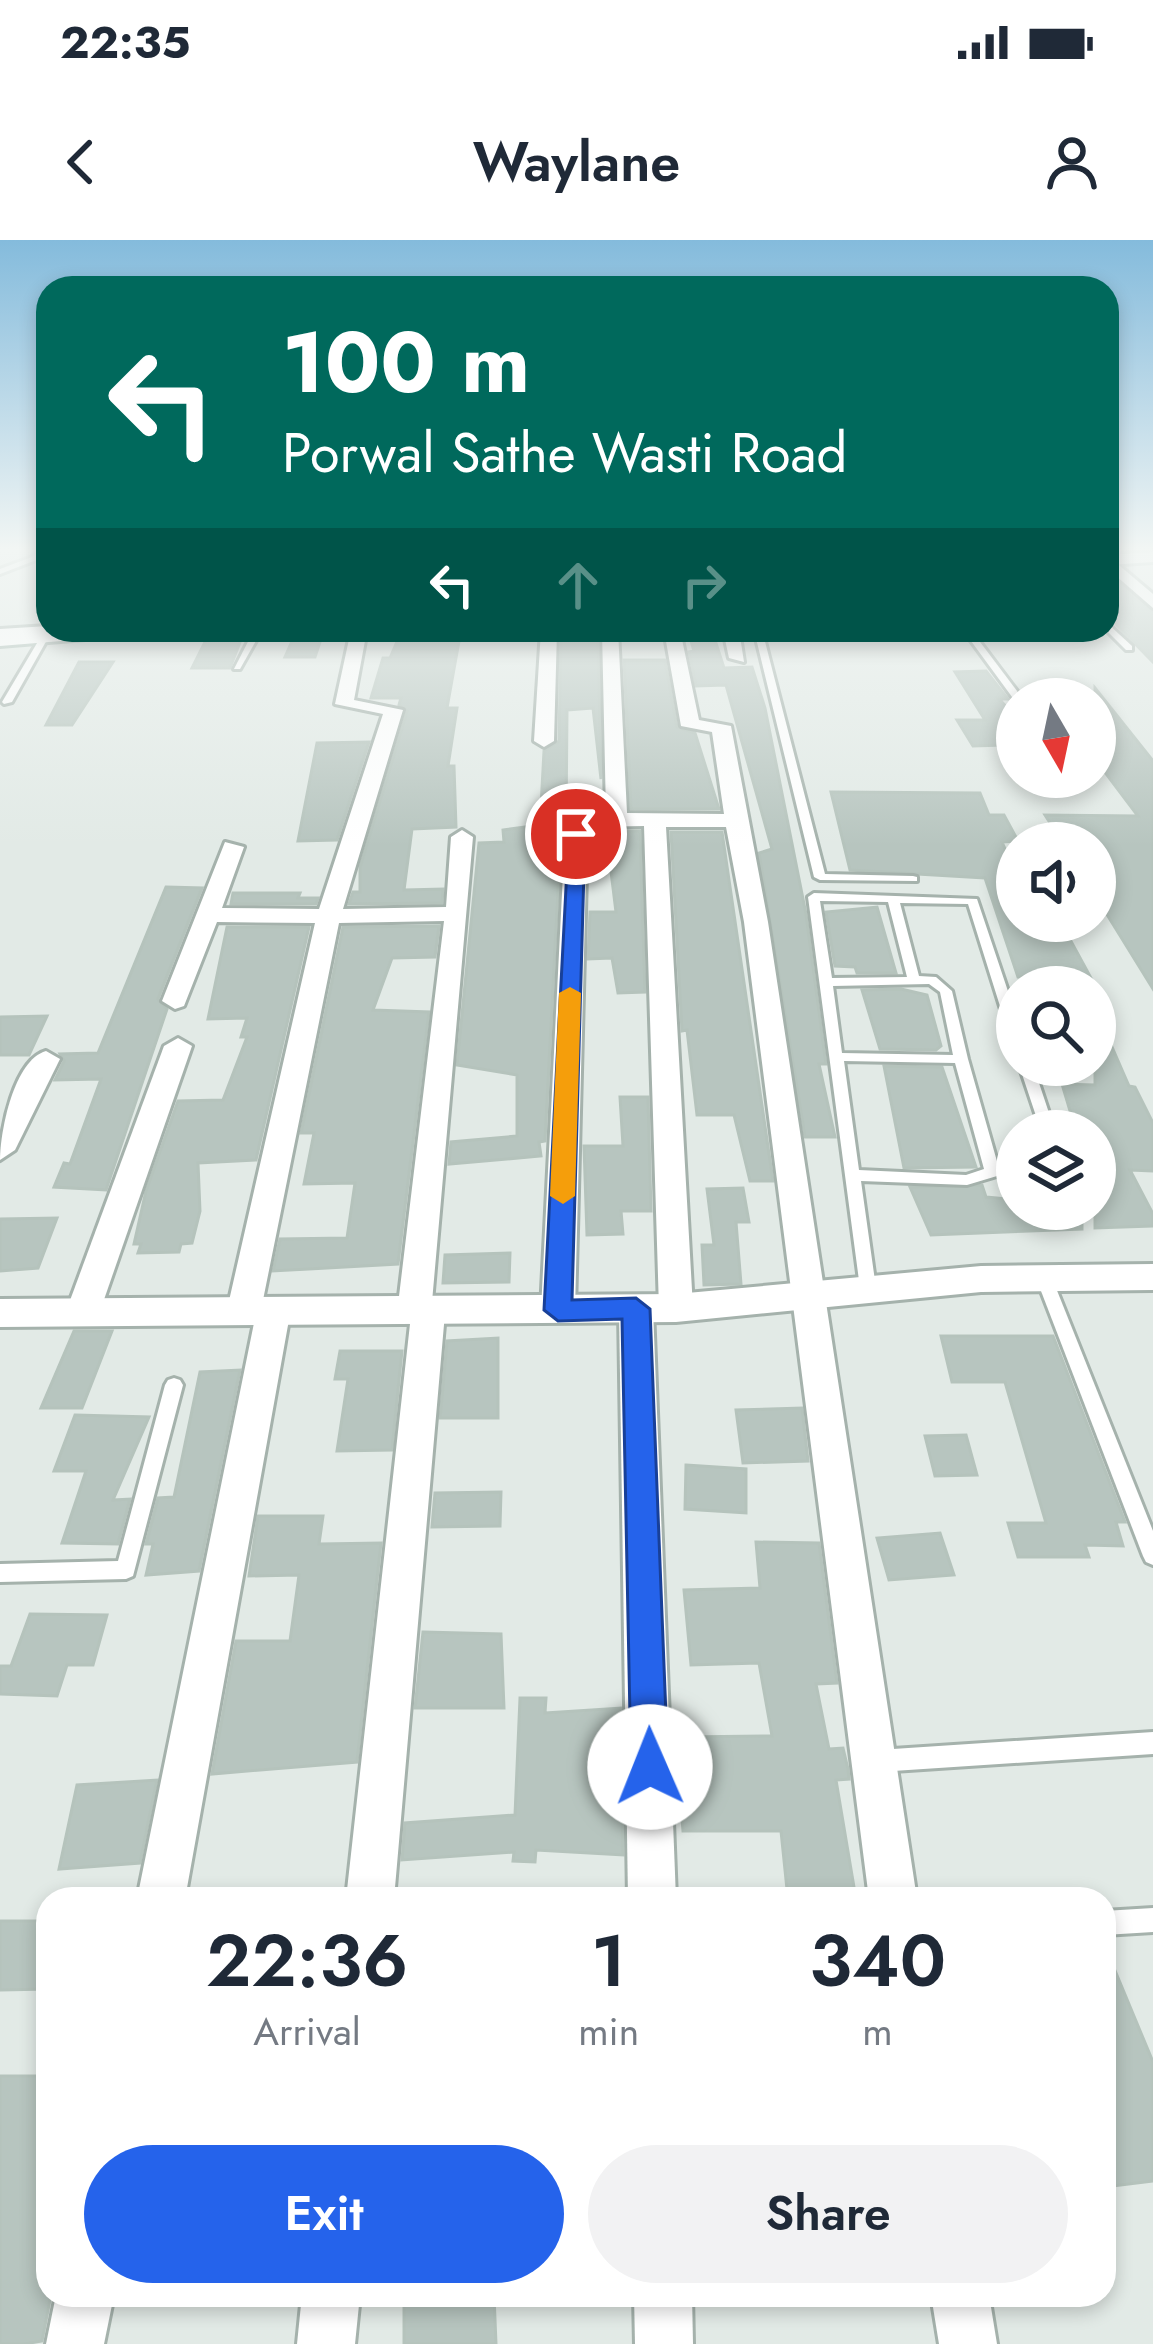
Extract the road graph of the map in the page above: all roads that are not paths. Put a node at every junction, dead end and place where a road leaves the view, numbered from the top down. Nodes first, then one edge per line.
1 (37, 649) edge
2 (247, 649) edge
3 (355, 649) edge
4 (548, 649) edge
5 (611, 649) edge
6 (676, 649) edge
7 (736, 649) edge
8 (763, 649) edge
9 (981, 649) edge
10 (738, 658) dead end
11 (237, 667) dead end
12 (1002, 678) edge
13 (7, 702) dead end
14 (544, 741) dead end
15 (617, 819) junction
16 (655, 820) junction
17 (736, 821) junction
18 (462, 837) dead end
19 (233, 847) dead end
20 (913, 879) dead end
21 (893, 899) junction
22 (458, 914) junction
23 (209, 916) junction
24 (328, 916) junction
25 (996, 972) edge
26 (914, 980) junction
27 (826, 982) junction
28 (175, 1001) dead end
29 (178, 1046) dead end
30 (836, 1057) junction
31 (961, 1059) junction
32 (46, 1060) dead end
33 (0, 1150) edge
34 (852, 1175) junction
35 (1153, 1277) edge
36 (1044, 1278) junction
37 (868, 1288) junction
38 (805, 1297) junction
39 (656, 1308) junction
40 (558, 1310) junction
41 (0, 1313) edge
42 (421, 1313) junction
43 (82, 1314) junction
44 (258, 1314) junction
45 (174, 1385) dead end
46 (1153, 1556) edge
47 (0, 1573) edge
48 (1153, 1743) edge
49 (871, 1761) junction
50 (163, 1887) edge
51 (371, 1887) edge
52 (652, 1887) edge
53 (891, 1887) edge
54 (1153, 1920) edge
55 (1116, 1922) edge
56 (83, 2307) edge
57 (330, 2307) edge
58 (663, 2307) edge
59 (962, 2307) edge
60 (75, 2344) edge
61 (326, 2344) edge
62 (664, 2344) edge
63 (968, 2344) edge

1 - 13 lane
2 - 11 lane
3 - 24 street
4 - 14 street
5 - 15 street
6 - 17 street
7 - 10 street
8 - 20 lane
9 - 12 lane
15 - 16 street
15 - 40 street
16 - 17 street
16 - 39 street
17 - 38 street
18 - 22 street
19 - 23 street
21 - 25 lane
21 - 26 lane
21 - 27 lane
22 - 24 street
22 - 42 street
23 - 24 street
23 - 28 street
24 - 44 street
26 - 27 lane
26 - 31 lane
27 - 30 lane
29 - 43 street
30 - 31 lane
30 - 34 lane
31 - 34 lane
32 - 33 street
34 - 37 lane
35 - 36 street
36 - 37 street
36 - 46 lane
37 - 38 street
38 - 39 street
38 - 49 street
39 - 40 street
39 - 52 street
40 - 42 street
41 - 43 street
42 - 44 street
42 - 51 street
43 - 44 street
44 - 50 street
45 - 47 lane
48 - 49 lane
49 - 53 street
54 - 55 lane
56 - 60 street
57 - 61 street
58 - 62 street
59 - 63 street

